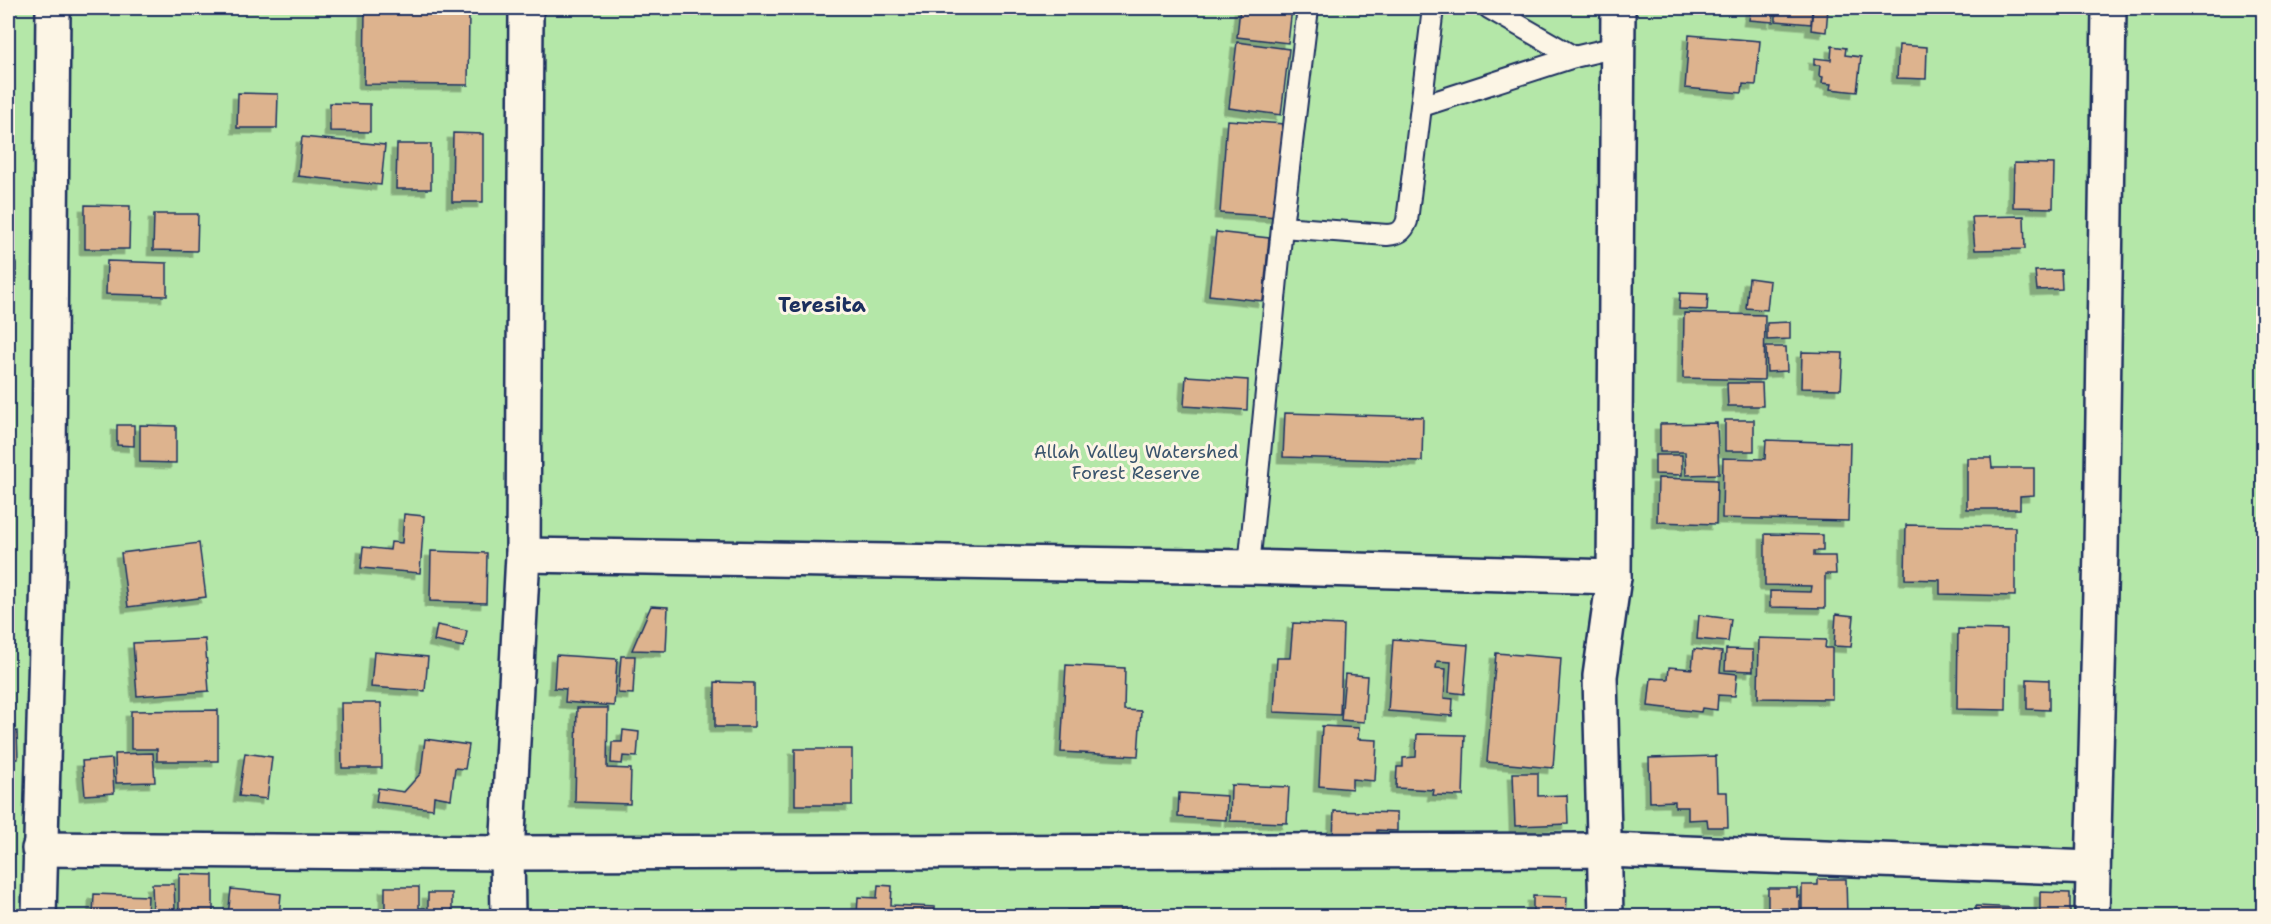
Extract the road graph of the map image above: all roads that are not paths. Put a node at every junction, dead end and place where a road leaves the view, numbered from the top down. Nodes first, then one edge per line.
1 (54, 8) edge
2 (526, 8) edge
3 (1308, 8) edge
4 (1433, 8) edge
5 (1489, 8) edge
6 (1618, 8) edge
7 (2109, 8) edge
8 (1617, 46) junction
9 (1574, 57) junction
10 (1422, 106) junction
11 (1282, 227) junction
12 (523, 555) junction
13 (1249, 567) junction
14 (1614, 578) junction
15 (39, 849) junction
16 (1606, 850) junction
17 (507, 853) junction
18 (2093, 868) junction
19 (39, 916) edge
20 (508, 916) edge
21 (1606, 916) edge
22 (2092, 916) edge

1 - 15 street
2 - 12 street
3 - 11 lane
4 - 10 lane
5 - 9 lane
6 - 8 street
7 - 18 street
8 - 9 lane
8 - 14 street
9 - 10 lane
10 - 11 lane
11 - 13 lane
12 - 13 street
12 - 17 street
13 - 14 street
14 - 16 street
15 - 17 street
15 - 19 street
16 - 17 street
16 - 18 street
16 - 21 street
17 - 20 street
18 - 22 street

